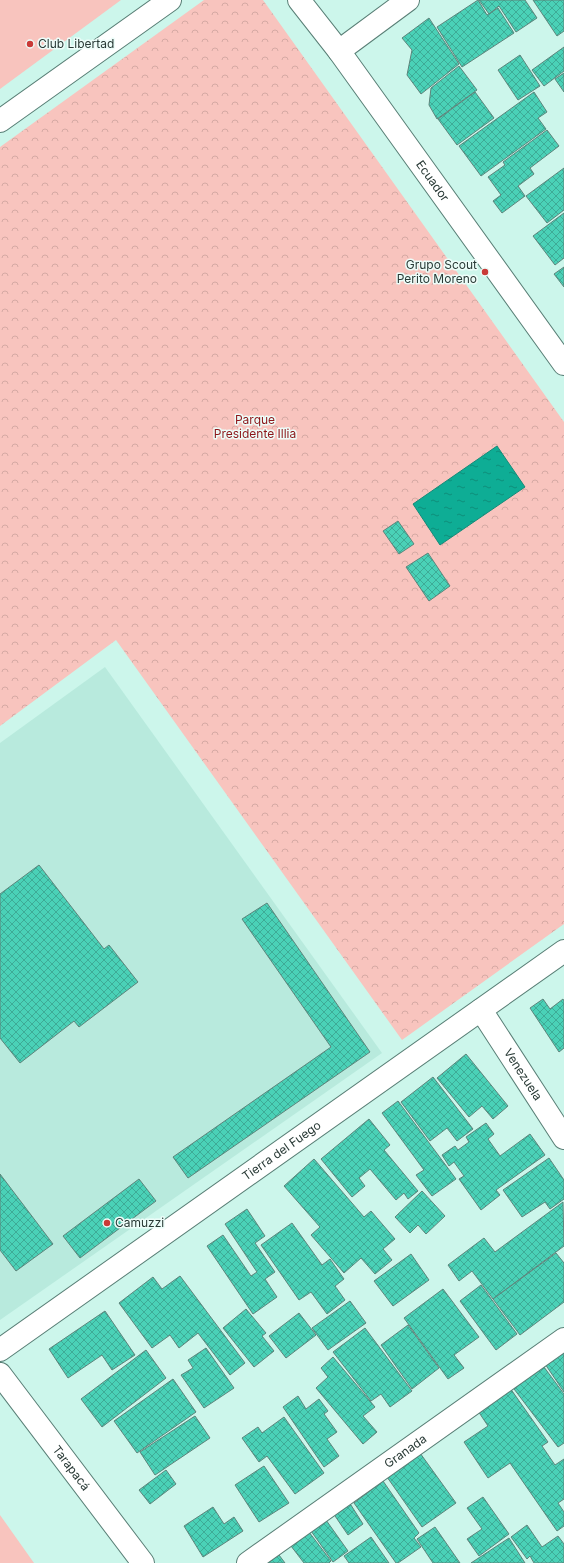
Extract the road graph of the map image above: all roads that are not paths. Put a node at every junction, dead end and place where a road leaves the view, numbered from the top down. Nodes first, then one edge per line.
1 (170, 0) edge
2 (299, 0) edge
3 (408, 0) edge
4 (339, 51) junction
5 (0, 121) edge
6 (564, 364) edge
7 (564, 950) edge
8 (481, 1010) junction
9 (564, 1138) edge
10 (564, 1339) edge
11 (0, 1350) edge
12 (0, 1374) edge
13 (143, 1563) edge
14 (248, 1563) edge

1 - 5 street
2 - 4 street, Ecuador
3 - 4 street
4 - 6 street, Ecuador
7 - 8 street, Tierra del Fuego
8 - 9 street, Venezuela
8 - 11 street, Tierra del Fuego
10 - 14 street, Granada
12 - 13 street, Tarapacá

